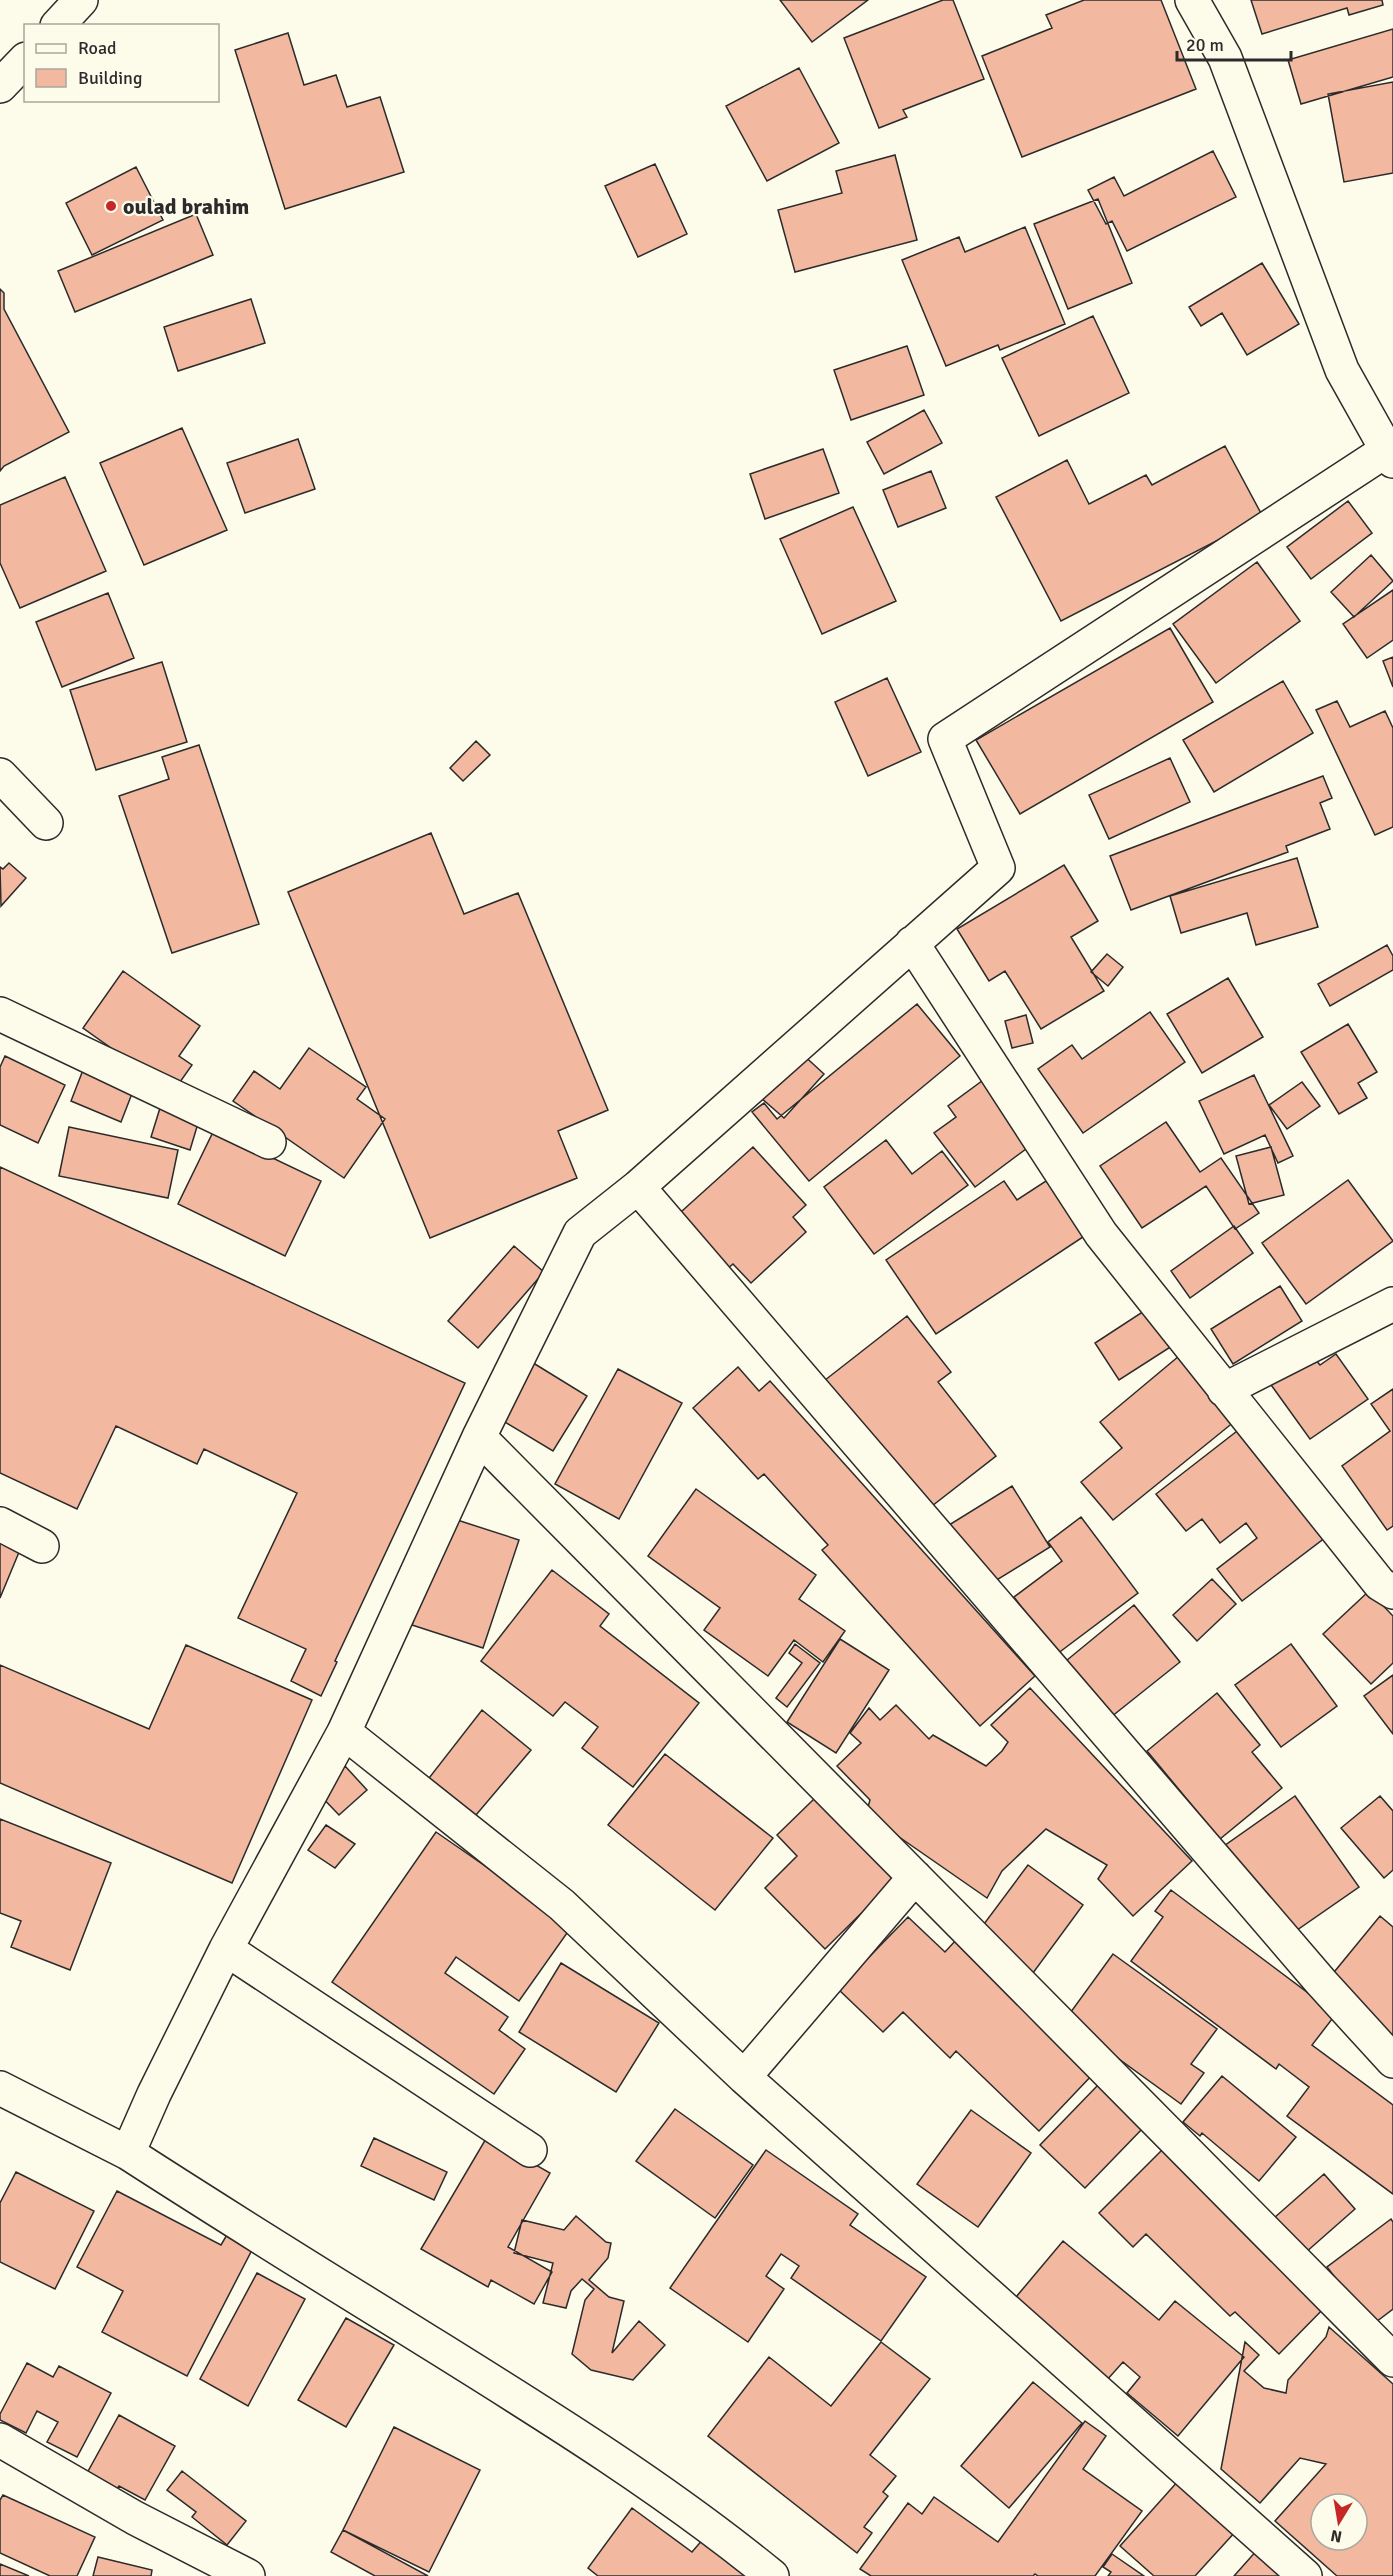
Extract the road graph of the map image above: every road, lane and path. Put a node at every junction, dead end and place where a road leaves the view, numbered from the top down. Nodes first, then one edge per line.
1 (81, 0) edge
2 (1192, 0) edge
3 (59, 24) edge
4 (24, 61) edge
5 (0, 86) edge
6 (1390, 456) edge
7 (0, 775) edge
8 (46, 824) dead end
9 (912, 943) junction
10 (0, 1014) edge
11 (269, 1142) dead end
12 (638, 1187) junction
13 (1393, 1304) edge
14 (1224, 1390) junction
15 (479, 1437) junction
16 (0, 1524) edge
17 (42, 1546) dead end
18 (1393, 1591) edge
19 (344, 1732) junction
20 (915, 1877) junction
21 (226, 1949) junction
22 (1393, 2061) edge
23 (744, 2078) junction
24 (0, 2088) edge
25 (530, 2151) dead end
26 (128, 2153) junction
27 (1393, 2360) edge
28 (0, 2440) edge
29 (248, 2576) edge
30 (772, 2576) edge
31 (1305, 2576) edge

1 - 3 street
2 - 6 street
4 - 5 street
6 - 9 street
7 - 8 street
9 - 12 street
9 - 14 street
10 - 11 street
12 - 15 street
12 - 22 street
13 - 14 street
14 - 18 street
15 - 19 street
15 - 20 street
16 - 17 street
19 - 21 street
19 - 23 street
20 - 23 street
20 - 27 street
21 - 25 street
21 - 26 street
23 - 31 street
24 - 26 street
26 - 30 street
28 - 29 street

